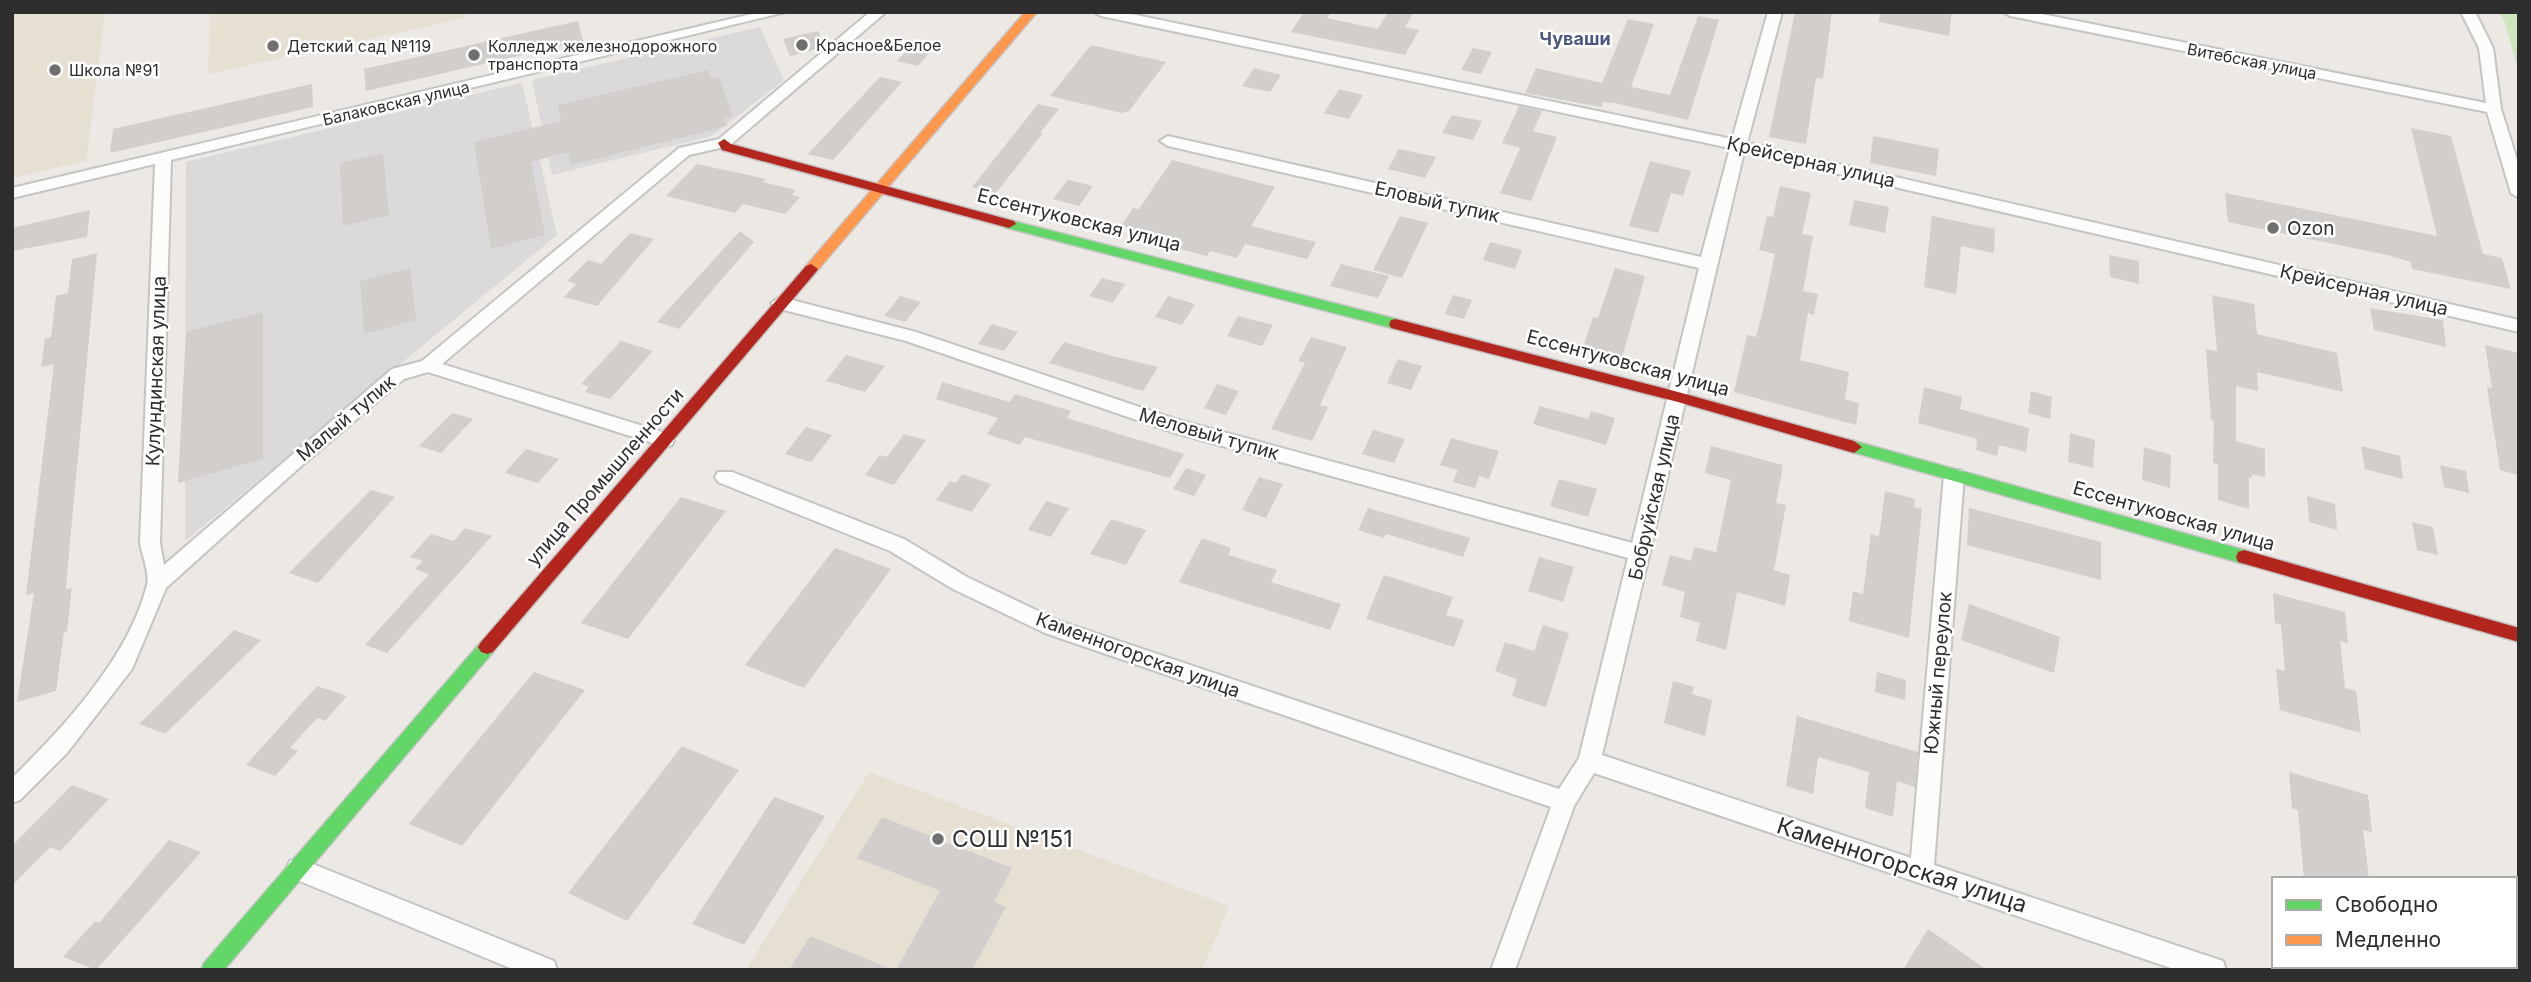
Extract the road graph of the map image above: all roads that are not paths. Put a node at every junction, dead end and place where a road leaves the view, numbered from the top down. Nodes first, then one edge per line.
1 (779, 12) edge
2 (879, 12) edge
3 (1031, 12) edge
4 (1101, 12) edge
5 (1775, 12) edge
6 (2010, 12) edge
7 (2469, 12) edge
8 (2494, 109) junction
9 (1168, 141) dead end
10 (724, 143) junction
11 (1736, 145) junction
12 (163, 158) junction
13 (878, 190) junction
14 (12, 193) edge
15 (2519, 193) edge
16 (1706, 264) junction
17 (780, 303) junction
18 (2519, 326) edge
19 (428, 366) junction
20 (1678, 397) junction
21 (665, 439) junction
22 (1954, 475) junction
23 (725, 477) dead end
24 (1642, 553) junction
25 (158, 583) junction
26 (2519, 635) edge
27 (1589, 761) junction
28 (12, 793) edge
29 (1564, 801) junction
30 (298, 869) junction
31 (1922, 872) junction
32 (211, 970) edge
33 (545, 970) edge
34 (1503, 970) edge
35 (2214, 970) edge

1 - 12 street, Балаковская улица
2 - 10 street, Малый тупик
3 - 13 street, улица Промышленности
4 - 11 street, Крейсерная улица
5 - 11 street, Бобруйская улица
6 - 8 street, Витебская улица
7 - 8 street
8 - 15 street
9 - 16 street, Еловый тупик
10 - 13 street, Ессентуковская улица
10 - 19 street, Малый тупик
11 - 16 street, Бобруйская улица
11 - 18 street, Крейсерная улица
12 - 14 street, Балаковская улица
12 - 25 street, Кулундинская улица
13 - 17 street, улица Промышленности
13 - 20 street, Ессентуковская улица
16 - 20 street, Бобруйская улица
17 - 21 street, улица Промышленности
17 - 24 street, Меловый тупик
19 - 21 street
19 - 25 street, Малый тупик
20 - 22 street, Ессентуковская улица
20 - 24 street, Бобруйская улица
21 - 30 street, улица Промышленности
22 - 26 street, Ессентуковская улица
22 - 31 street, Южный переулок
23 - 29 street, Каменногорская улица
24 - 27 street, Бобруйская улица
25 - 28 street, Малый тупик
27 - 29 street, Бобруйская улица
27 - 31 street, Каменногорская улица
29 - 34 street, Бобруйская улица
30 - 32 street, улица Промышленности
30 - 33 street
31 - 35 street, Каменногорская улица

